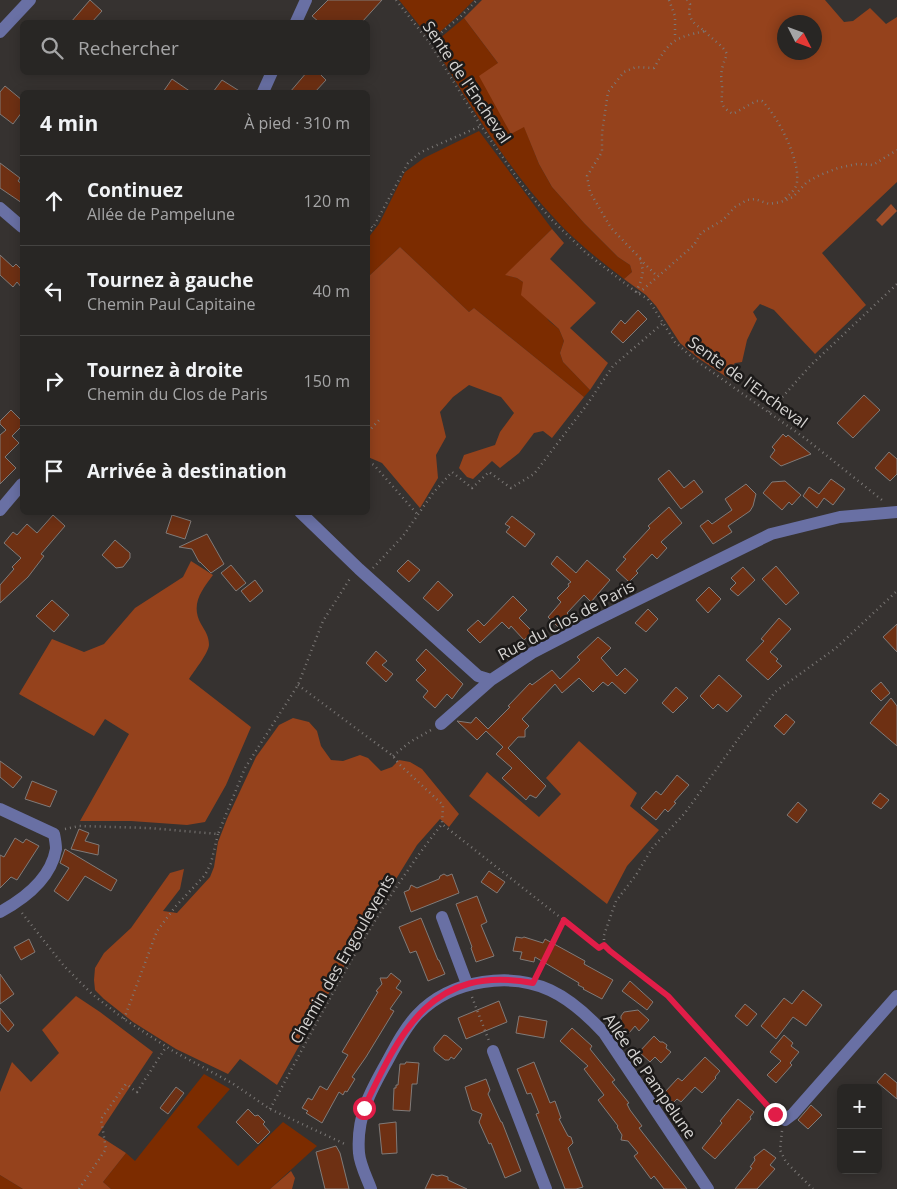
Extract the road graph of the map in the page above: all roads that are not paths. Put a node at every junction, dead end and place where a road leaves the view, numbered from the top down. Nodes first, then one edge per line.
1 (30, 0) edge
2 (306, 0) edge
3 (297, 20) edge
4 (0, 32) edge
5 (271, 75) edge
6 (264, 90) edge
7 (0, 208) edge
8 (20, 225) edge
9 (20, 486) edge
10 (0, 510) edge
11 (897, 512) edge
12 (303, 515) edge
13 (491, 680) junction
14 (441, 724) road end
15 (0, 809) edge
16 (0, 912) edge
17 (442, 917) dead end
18 (467, 984) junction
19 (897, 996) edge
20 (493, 1051) road end
21 (784, 1120) road end
22 (371, 1189) edge
23 (546, 1189) edge
24 (708, 1189) edge

1 - 4 street
2 - 3 street
5 - 6 street
7 - 8 street
9 - 10 street
11 - 13 street, Rue du Clos de Paris
12 - 13 street, Rue du Clos de Paris
13 - 14 street
15 - 16 street
17 - 18 street
18 - 22 street, Allée de Pampelune
18 - 24 street, Allée de Pampelune
19 - 21 street
20 - 23 street

